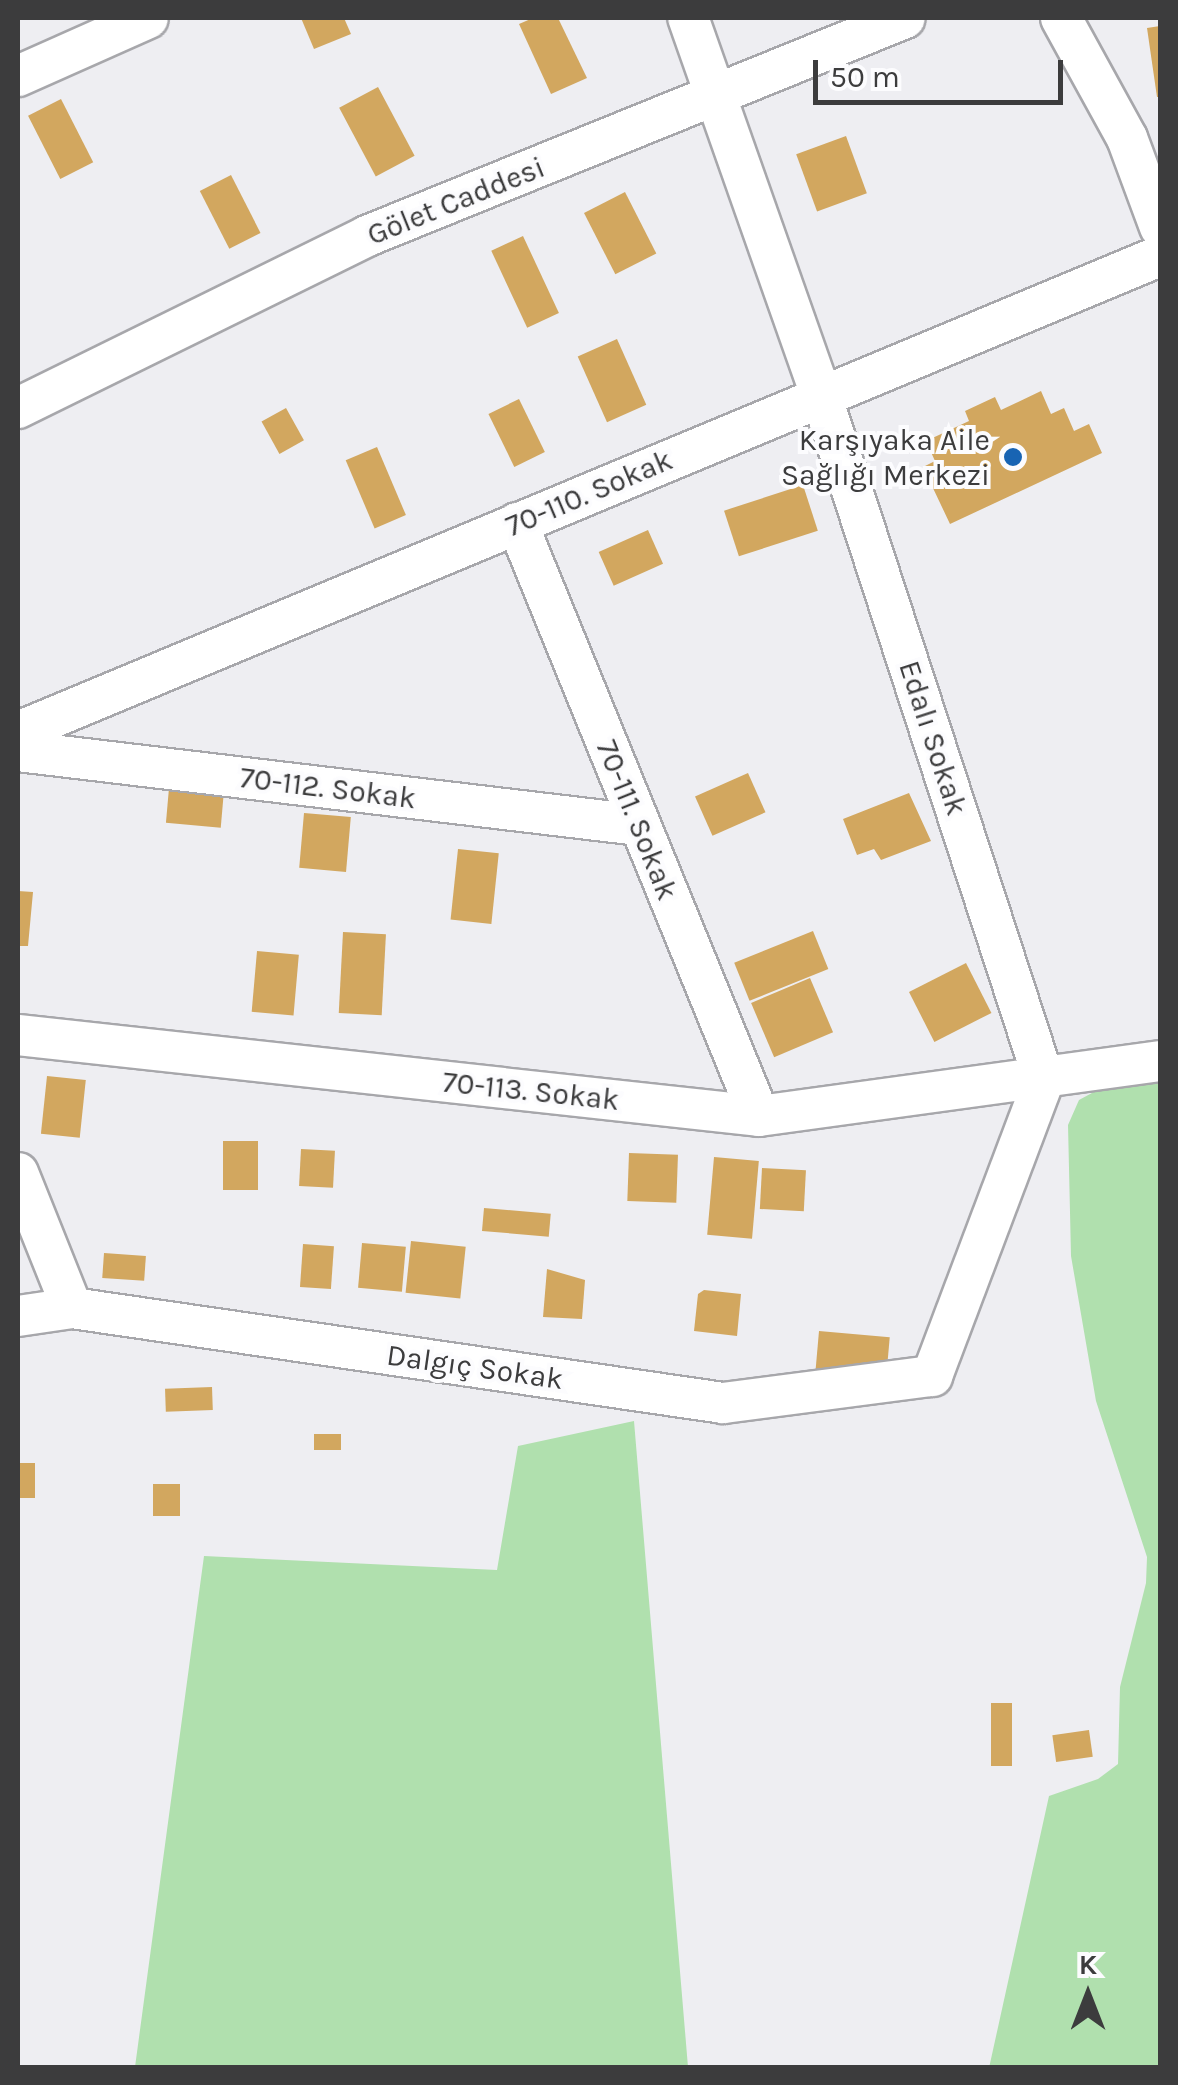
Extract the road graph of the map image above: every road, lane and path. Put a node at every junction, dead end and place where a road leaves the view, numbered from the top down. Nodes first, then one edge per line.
1 (688, 18) edge
2 (904, 18) edge
3 (1060, 18) edge
4 (125, 22) edge
5 (18, 76) edge
6 (714, 99) junction
7 (1160, 227) edge
8 (1160, 256) edge
9 (821, 395) junction
10 (18, 408) edge
11 (518, 523) junction
12 (18, 732) edge
13 (18, 751) edge
14 (639, 825) junction
15 (18, 1035) edge
16 (1160, 1061) edge
17 (1044, 1080) junction
18 (759, 1116) junction
19 (18, 1173) edge
20 (72, 1308) junction
21 (18, 1316) edge

1 - 6 street, Edalı Sokak
2 - 6 street, Gölet Caddesi
3 - 7 street
4 - 5 street
6 - 9 street, Edalı Sokak
6 - 10 street, Gölet Caddesi
8 - 9 street, 70-110. Sokak
9 - 11 street, 70-110. Sokak
9 - 17 street, Edalı Sokak
11 - 12 street, 70-110. Sokak
11 - 14 street, 70-111. Sokak
13 - 14 street, 70-112. Sokak
14 - 18 street, 70-111. Sokak
15 - 18 street, 70-113. Sokak
16 - 17 street, 70-113. Sokak
17 - 18 street, 70-113. Sokak
17 - 20 street, Dalgıç Sokak
19 - 20 street
20 - 21 street, Dalgıç Sokak

